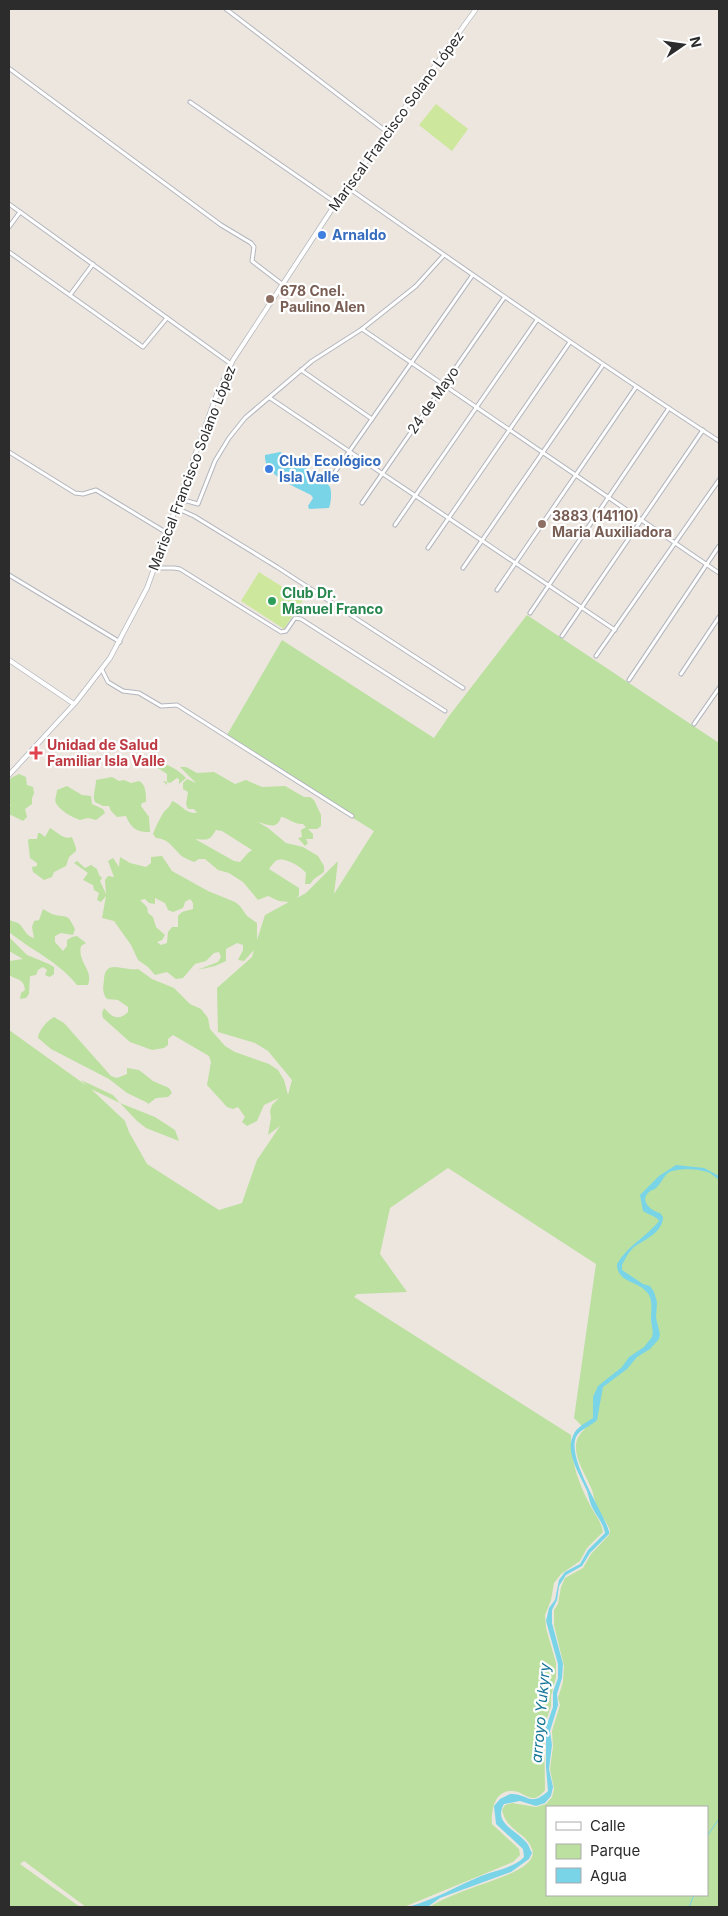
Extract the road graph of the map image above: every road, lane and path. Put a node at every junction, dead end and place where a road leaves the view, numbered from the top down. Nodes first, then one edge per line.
1 (226, 9) edge
2 (476, 9) edge
3 (10, 69) dead end
4 (190, 102) dead end
5 (387, 132) junction
6 (347, 187) junction
7 (336, 203) junction
8 (9, 204) edge
9 (20, 212) junction
10 (9, 227) edge
11 (9, 252) edge
12 (444, 255) junction
13 (93, 264) junction
14 (472, 276) junction
15 (282, 284) junction
16 (70, 295) junction
17 (504, 298) junction
18 (166, 318) junction
19 (537, 320) junction
20 (362, 329) junction
21 (570, 342) junction
22 (411, 363) junction
23 (231, 364) junction
24 (603, 365) junction
25 (301, 370) junction
26 (444, 385) junction
27 (636, 387) junction
28 (270, 398) junction
29 (477, 407) junction
30 (669, 408) junction
31 (372, 419) junction
32 (510, 430) junction
33 (703, 430) junction
34 (719, 441) edge
35 (349, 451) junction
36 (9, 452) edge
37 (543, 453) junction
38 (382, 473) junction
39 (576, 475) junction
40 (330, 479) dead end
41 (719, 480) edge
42 (416, 496) junction
43 (608, 497) junction
44 (180, 499) junction
45 (362, 503) dead end
46 (176, 508) junction
47 (448, 518) junction
48 (642, 520) junction
49 (395, 525) dead end
50 (167, 533) junction
51 (482, 541) junction
52 (676, 543) junction
53 (719, 546) edge
54 (428, 548) dead end
55 (515, 563) junction
56 (707, 564) junction
57 (154, 568) junction
58 (463, 568) dead end
59 (719, 573) edge
60 (9, 576) edge
61 (548, 585) junction
62 (496, 590) dead end
63 (582, 608) junction
64 (530, 613) dead end
65 (719, 617) edge
66 (615, 630) junction
67 (562, 636) dead end
68 (120, 642) junction
69 (596, 656) dead end
70 (9, 660) edge
71 (102, 670) junction
72 (681, 674) dead end
73 (630, 680) dead end
74 (463, 688) dead end
75 (719, 688) edge
76 (74, 704) junction
77 (445, 711) dead end
78 (694, 724) dead end
79 (9, 775) edge
80 (352, 816) dead end

1 - 5 street
2 - 5 street, Mariscal Francisco Solano López
3 - 15 street
4 - 7 street
5 - 6 street, Mariscal Francisco Solano López
6 - 7 street, Mariscal Francisco Solano López
6 - 12 street
7 - 15 street, Mariscal Francisco Solano López
8 - 9 street
9 - 10 street
9 - 13 street
11 - 16 street
12 - 14 street
12 - 20 street
13 - 16 street
13 - 18 street
14 - 17 street
14 - 22 street
15 - 23 street, Mariscal Francisco Solano López
16 - 18 street
17 - 19 street
17 - 26 street, 24 de Mayo
18 - 23 street
19 - 21 street
19 - 29 street
20 - 22 street
20 - 25 street
21 - 24 street
21 - 32 street
22 - 26 street
22 - 31 street
23 - 44 street, Mariscal Francisco Solano López
24 - 27 street
24 - 37 street
25 - 28 street
25 - 31 street
26 - 29 street
26 - 38 street, 24 de Mayo
27 - 30 street
27 - 39 street
28 - 35 street
28 - 44 street
29 - 32 street
29 - 42 street
30 - 33 street
30 - 43 street
31 - 35 street
32 - 37 street
32 - 47 street
33 - 34 street
33 - 48 street
35 - 38 street
35 - 40 street
36 - 50 street
37 - 39 street
37 - 51 street
38 - 42 street
38 - 45 street, 24 de Mayo
39 - 43 street
39 - 55 street
41 - 52 street
42 - 47 street
42 - 49 street
43 - 48 street
43 - 61 street
44 - 46 street, Mariscal Francisco Solano López
46 - 50 street, Mariscal Francisco Solano López
46 - 74 street
47 - 51 street
47 - 54 street
48 - 52 street
48 - 63 street
50 - 57 street, Mariscal Francisco Solano López
51 - 55 street
51 - 58 street
52 - 56 street
52 - 66 street
53 - 56 street
55 - 61 street
55 - 62 street
56 - 59 street
56 - 73 street
57 - 68 street, Mariscal Francisco Solano López
57 - 77 street
60 - 68 street
61 - 63 street
61 - 64 street
63 - 66 street
63 - 67 street
65 - 72 street
66 - 69 street
68 - 71 street, Mariscal Francisco Solano López
70 - 76 street
71 - 76 street, Mariscal Francisco Solano López
71 - 80 street
75 - 78 street
76 - 79 street, Mariscal Francisco Solano López

